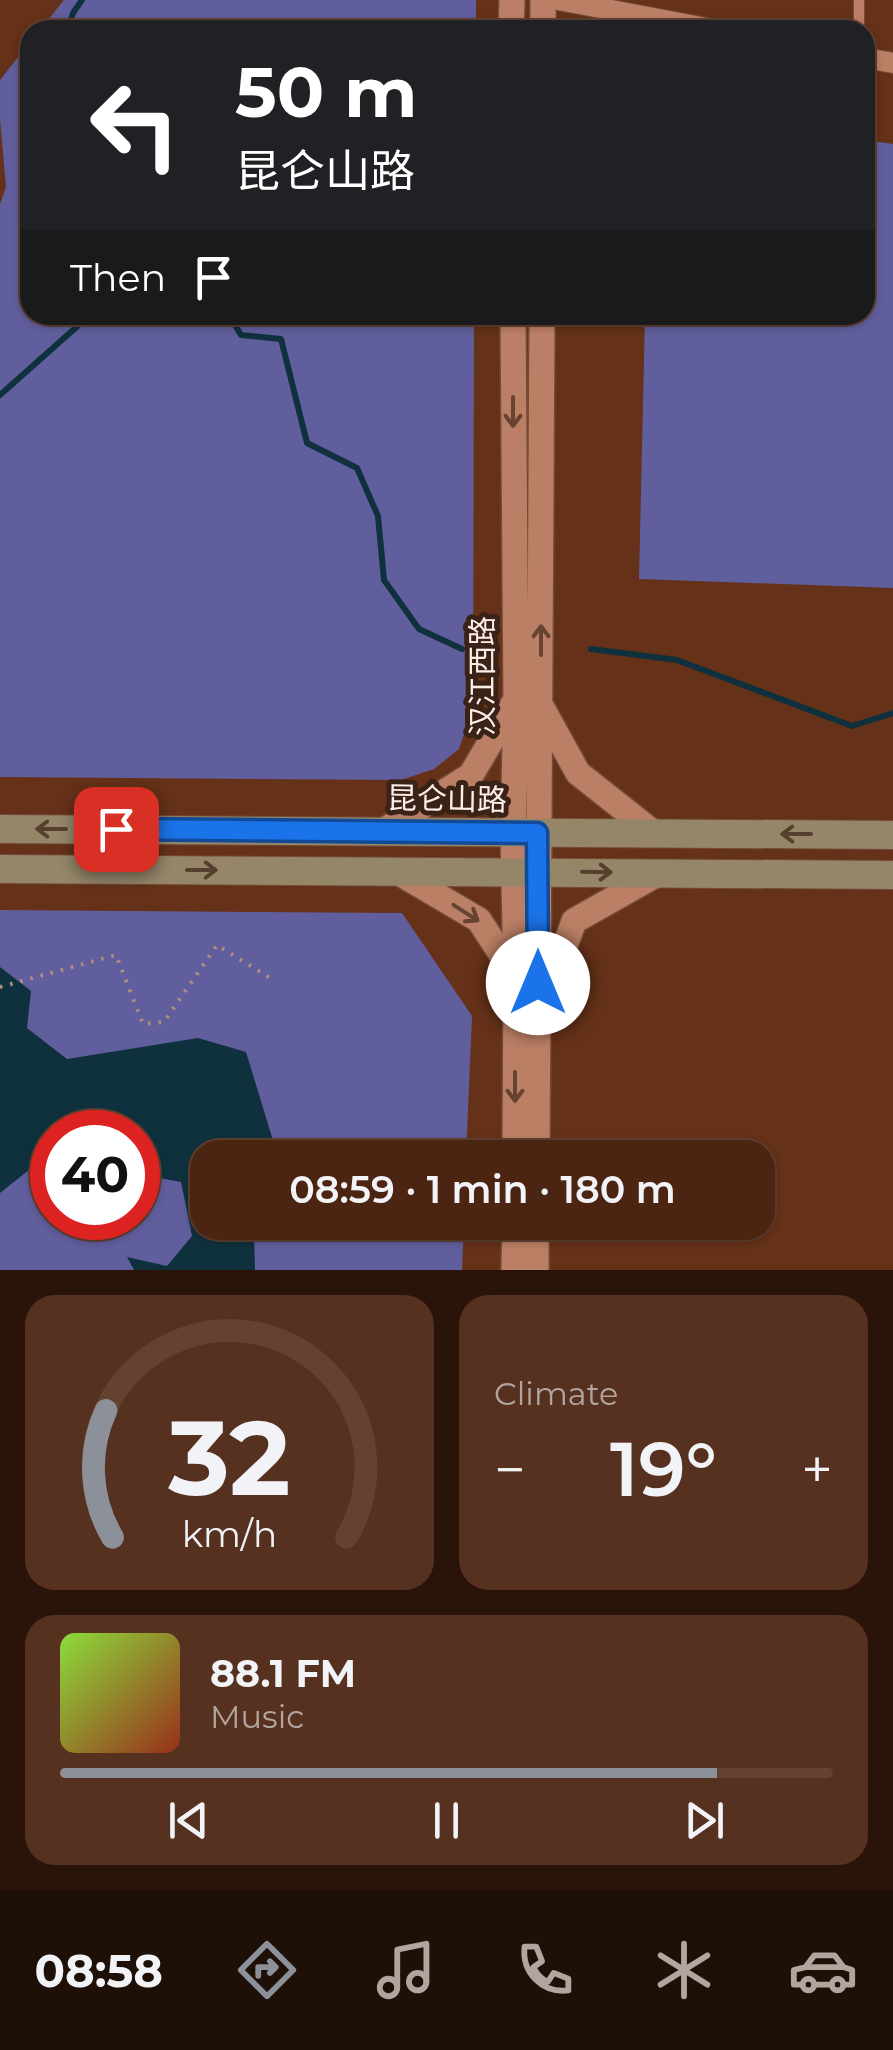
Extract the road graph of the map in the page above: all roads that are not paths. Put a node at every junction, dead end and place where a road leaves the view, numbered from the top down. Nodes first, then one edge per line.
1 (558, 0) edge
2 (665, 20) edge
3 (512, 325) edge
4 (542, 325) edge
5 (528, 703) junction
6 (0, 829) edge
7 (385, 830) junction
8 (525, 833) junction
9 (655, 834) junction
10 (893, 835) edge
11 (0, 869) edge
12 (396, 871) junction
13 (526, 872) junction
14 (659, 873) junction
15 (893, 875) edge
16 (516, 977) junction
17 (538, 1020) junction
18 (515, 1140) edge
19 (537, 1140) edge
20 (515, 1240) edge
21 (536, 1240) edge
22 (514, 1270) edge
23 (536, 1270) edge

1 - 2 street
3 -> 5 street, 汉江西路
5 -> 4 street, 汉江西路
5 - 7 street
5 - 8 street, 汉江西路
5 - 9 street
7 -> 6 main road, 昆仑山路
7 - 8 main road, 昆仑山路
8 - 9 main road, 昆仑山路
8 - 13 street, 汉江西路
10 -> 9 main road, 昆仑山路
11 -> 12 main road
12 - 13 main road
12 -> 16 street
13 -> 14 main road
13 - 16 street, 汉江西路
13 - 17 street, 汉江西路
14 - 15 main road
14 - 17 street
16 -> 18 street, 汉江西路
17 - 19 street, 汉江西路
20 - 22 street
21 - 23 street

